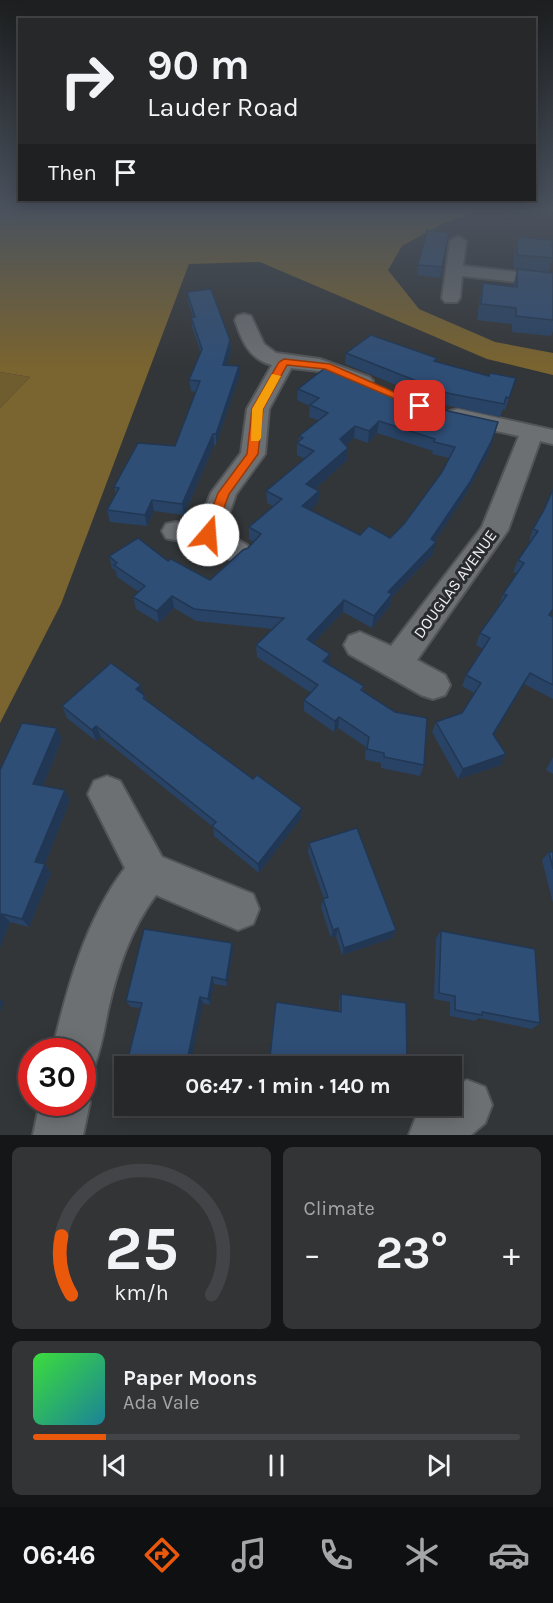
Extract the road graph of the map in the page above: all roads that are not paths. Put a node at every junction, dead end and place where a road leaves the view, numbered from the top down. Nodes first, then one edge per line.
1 (455, 262) edge
2 (454, 270) junction
3 (553, 280) edge
4 (452, 298) dead end
5 (244, 320) dead end
6 (284, 362) junction
7 (377, 388) edge
8 (437, 412) edge
9 (543, 435) edge
10 (176, 531) dead end
11 (208, 535) junction
12 (237, 552) edge
13 (360, 645) dead end
14 (396, 664) junction
15 (433, 685) dead end
16 (107, 794) dead end
17 (148, 871) junction
18 (238, 909) dead end
19 (79, 1038) edge
20 (62, 1116) edge
21 (58, 1135) edge

1 - 2 street
2 - 3 street
2 - 4 street
5 - 6 street
6 - 7 street
6 - 11 street
8 - 9 street
9 - 14 street, DOUGLAS AVENUE
10 - 11 street
11 - 12 street
13 - 14 street
14 - 15 street
16 - 17 street
17 - 18 street
17 - 19 street
20 - 21 street

